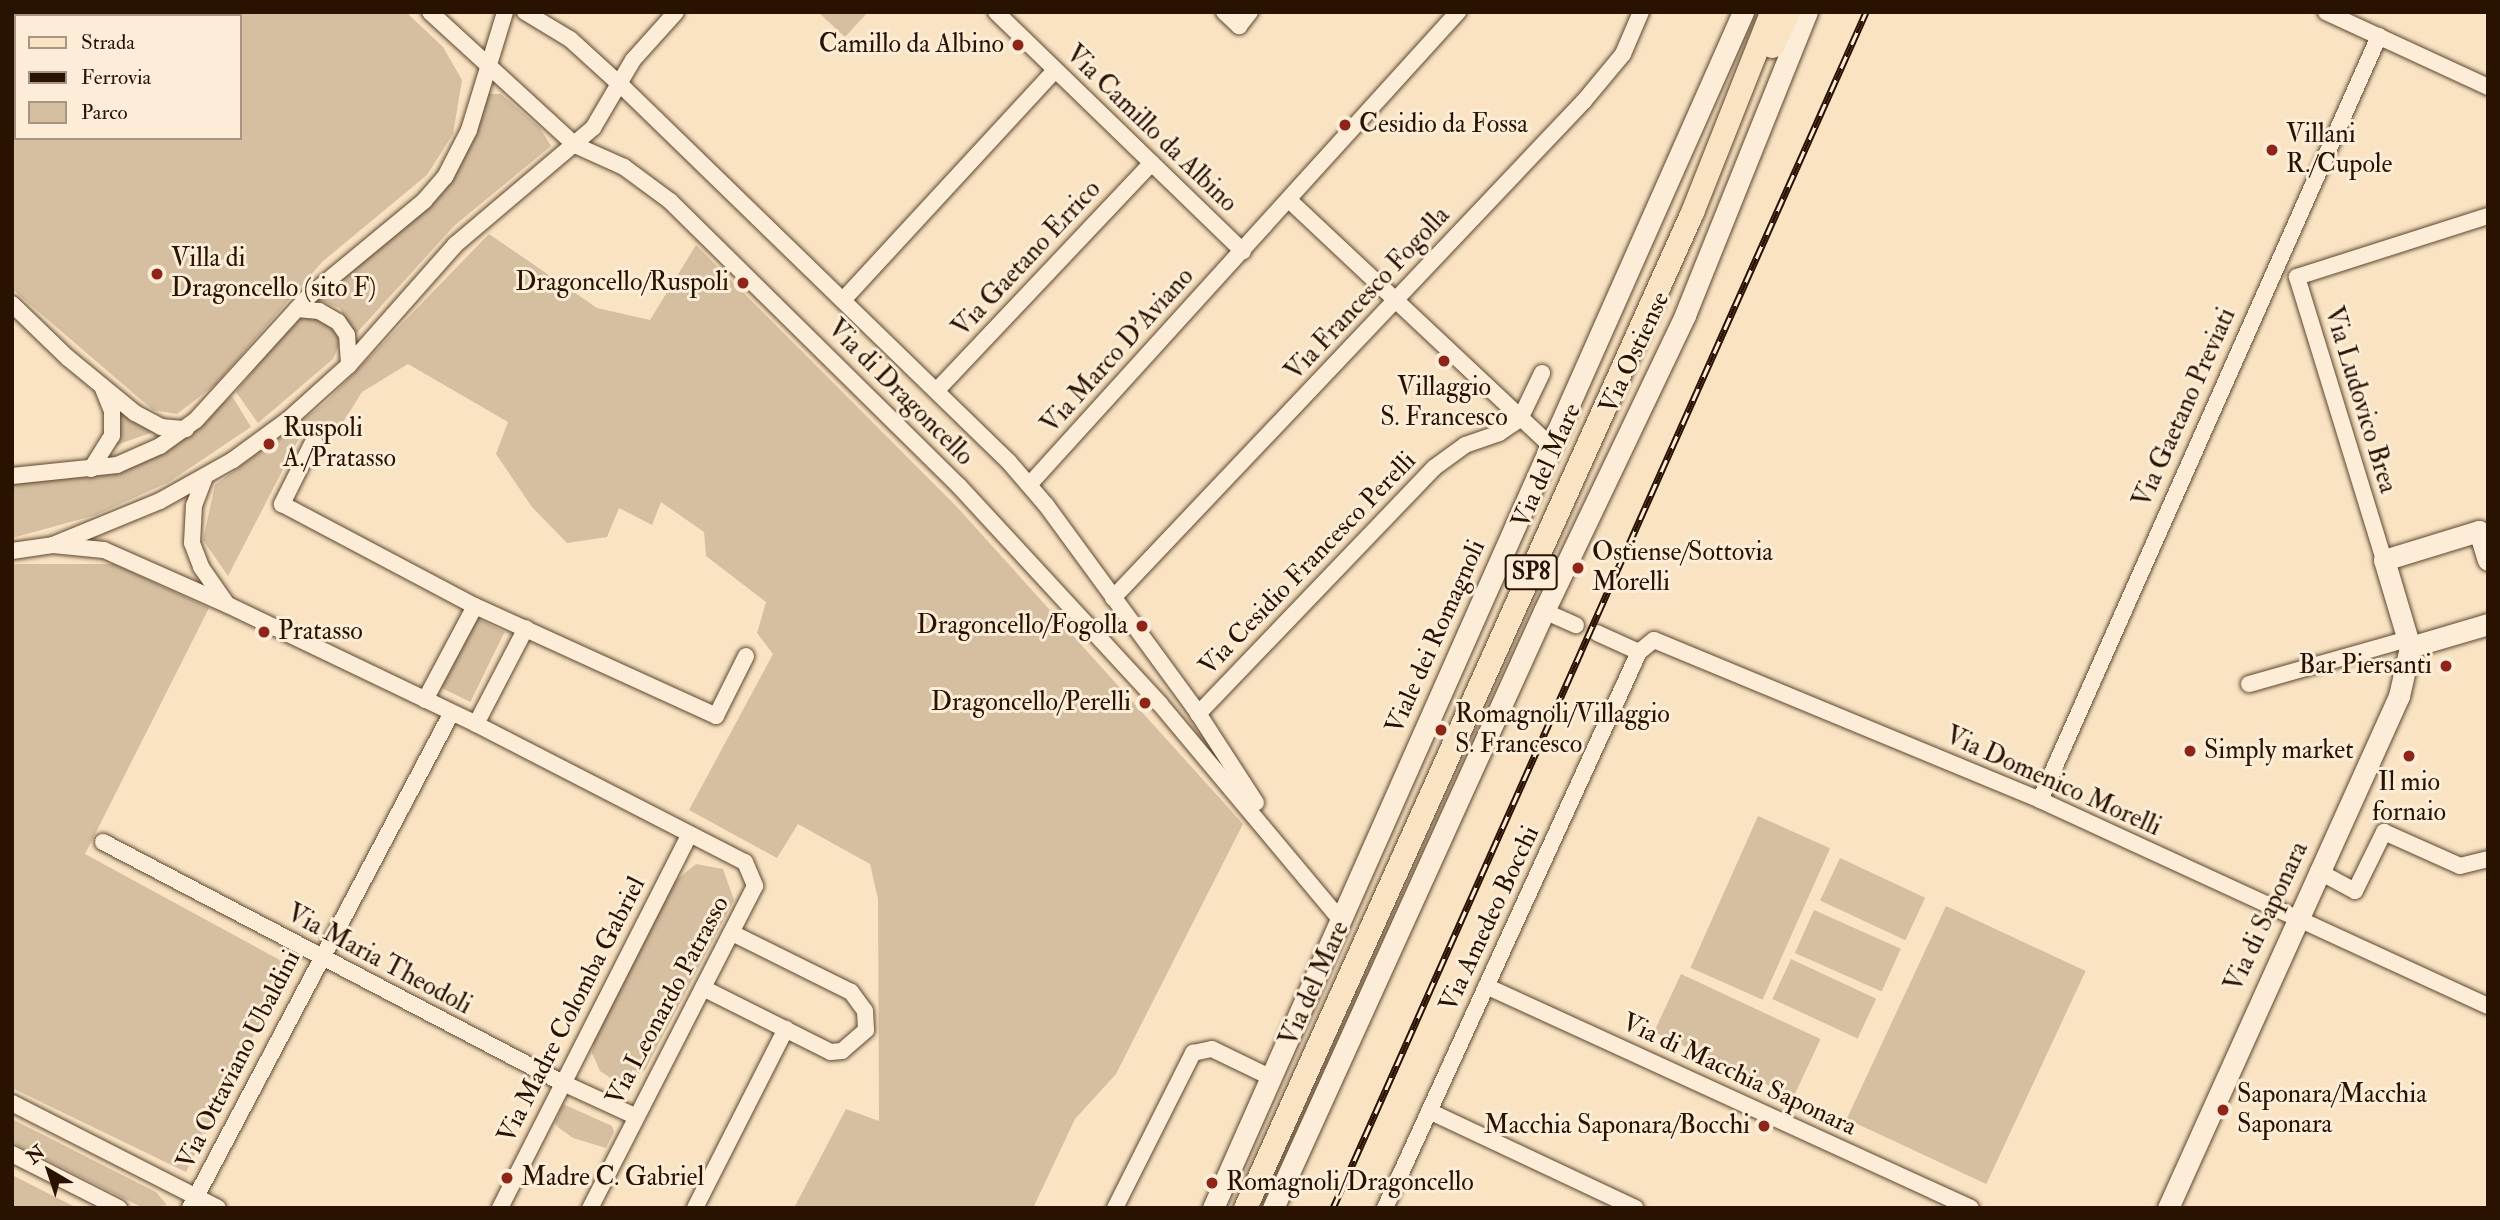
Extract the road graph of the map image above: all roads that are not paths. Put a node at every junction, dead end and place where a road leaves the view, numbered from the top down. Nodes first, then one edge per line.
1 (430, 12) edge
2 (505, 12) edge
3 (525, 12) edge
4 (676, 12) edge
5 (1224, 12) edge
6 (1250, 12) edge
7 (1642, 12) edge
8 (1743, 12) edge
9 (1771, 12) edge
10 (1788, 12) edge
11 (1807, 12) edge
12 (2326, 12) edge
13 (1000, 13) edge
14 (1450, 15) edge
15 (2379, 36) junction
16 (487, 67) junction
17 (1055, 70) junction
18 (619, 86) junction
19 (2488, 87) edge
20 (575, 145) junction
21 (1152, 163) junction
22 (1289, 200) junction
23 (1692, 212) junction
24 (2488, 216) edge
25 (1243, 251) junction
26 (2273, 268) junction
27 (2297, 277) junction
28 (844, 299) junction
29 (1394, 302) junction
30 (12, 304) edge
31 (297, 309) junction
32 (349, 365) junction
33 (1542, 373) dead end
34 (102, 387) junction
35 (938, 389) junction
36 (1520, 419) junction
37 (186, 429) junction
38 (314, 440) dead end
39 (1553, 448) junction
40 (91, 469) junction
41 (12, 476) edge
42 (205, 477) junction
43 (1029, 485) junction
44 (2483, 522) edge
45 (53, 545) junction
46 (12, 551) edge
47 (2487, 557) edge
48 (2384, 560) junction
49 (1113, 598) junction
50 (228, 605) junction
51 (475, 606) junction
52 (1544, 611) junction
53 (2488, 624) edge
54 (1576, 625) dead end
55 (526, 628) junction
56 (1597, 633) dead end
57 (2409, 643) junction
58 (1639, 652) junction
59 (746, 656) dead end
60 (2249, 684) dead end
61 (425, 700) junction
62 (451, 714) junction
63 (1198, 714) junction
64 (476, 724) junction
65 (2040, 800) junction
66 (690, 835) junction
67 (103, 842) dead end
68 (1292, 858) junction
69 (2488, 859) edge
70 (2318, 871) junction
71 (1340, 919) junction
72 (2294, 921) junction
73 (732, 933) junction
74 (319, 957) junction
75 (1486, 986) junction
76 (703, 988) junction
77 (2488, 1006) edge
78 (786, 1029) junction
79 (1270, 1077) junction
80 (561, 1083) junction
81 (12, 1102) edge
82 (1429, 1111) junction
83 (635, 1116) junction
84 (12, 1154) edge
85 (193, 1202) edge
86 (119, 1208) edge
87 (218, 1208) edge
88 (500, 1208) edge
89 (590, 1208) edge
90 (695, 1208) edge
91 (1115, 1208) edge
92 (1213, 1208) edge
93 (1245, 1208) edge
94 (1273, 1208) edge
95 (1385, 1208) edge
96 (1635, 1208) edge
97 (1971, 1208) edge
98 (2168, 1208) edge

1 - 16 street, Via di Dragoncello
2 - 16 street
3 - 18 street, Via di Dragoncello
4 - 18 street
5 - 6 street
7 - 29 street, Via Francesco Fogolla
8 - 39 main road, Viale dei Romagnoli
9 - 23 main road, Via del Mare / SP8
10 - 23 main road
11 - 52 main road, Via Ostiense
12 - 15 street
13 - 17 street, Via Camillo da Albino
14 - 22 street, Via Marco D'Aviano
15 - 19 street
15 - 26 street, Via Gaetano Previati
16 - 20 street, Via di Dragoncello
16 - 31 street
17 - 21 street, Via Camillo da Albino
17 - 28 street
18 - 20 street
18 - 28 street, Via di Dragoncello
20 - 32 street
20 - 68 street, Via di Dragoncello
21 - 25 street, Via Camillo da Albino
21 - 35 street, Via Gaetano Errico
22 - 25 street, Via Marco D'Aviano
22 - 29 street
23 - 93 main road, Via del Mare / SP8
24 - 27 street
25 - 43 street, Via Marco D'Aviano
26 - 27 street
26 - 65 street, Via Gaetano Previati
27 - 48 street, Via Ludovico Brea
28 - 35 street, Via di Dragoncello
29 - 36 street
29 - 49 street, Via Francesco Fogolla
30 - 34 street
31 - 32 street
31 - 37 street
32 - 42 street
33 - 36 street
34 - 37 street
34 - 40 street
35 - 43 street, Via di Dragoncello
36 - 39 street
36 - 63 street, Via Cesidio Francesco Perelli
37 - 40 street
38 - 51 street
39 - 71 main road, Viale dei Romagnoli
40 - 41 street
42 - 45 street
42 - 50 street, Via Leonardo Patrasso
43 - 49 street, Via di Dragoncello
44 - 47 main road
44 - 48 main road
45 - 46 street
45 - 50 street, Via Leonardo Patrasso
48 - 57 main road
49 - 63 street, Via di Dragoncello
50 - 61 street, Via Leonardo Patrasso
51 - 55 street
51 - 61 street
52 - 54 street
52 - 94 main road, Via Ostiense
53 - 57 main road
55 - 59 street
55 - 64 street
56 - 58 street
57 - 60 street
57 - 70 main road, Via di Saponara
58 - 65 street, Via Domenico Morelli
58 - 75 street, Via Amedeo Bocchi
61 - 62 street, Via Leonardo Patrasso
62 - 64 street, Via Leonardo Patrasso
62 - 74 street, Via Ottaviano Ubaldini
63 - 68 street, Via di Dragoncello
64 - 66 street, Via Leonardo Patrasso
65 - 72 street, Via Domenico Morelli
66 - 73 street, Via Leonardo Patrasso
66 - 80 street, Via Madre Colomba Gabriel
67 - 74 street, Via Maria Theodoli
68 - 71 street, Via di Dragoncello
69 - 70 street
70 - 72 main road, Via di Saponara
71 - 79 main road, Viale dei Romagnoli
72 - 77 street, Via Domenico Morelli
72 - 98 main road, Via di Saponara
73 - 76 street, Via Leonardo Patrasso
73 - 78 street
74 - 80 street, Via Maria Theodoli
74 - 85 street, Via Ottaviano Ubaldini
75 - 82 street, Via Amedeo Bocchi
75 - 97 street, Via di Macchia Saponara
76 - 78 street
76 - 83 street, Via Leonardo Patrasso
78 - 90 street
79 - 91 street
79 - 92 main road, Viale dei Romagnoli
80 - 83 street, Via Maria Theodoli
80 - 88 street, Via Madre Colomba Gabriel
81 - 85 street
82 - 95 street, Via Amedeo Bocchi
82 - 96 street
83 - 89 street, Via Leonardo Patrasso
84 - 86 street
85 - 87 street

